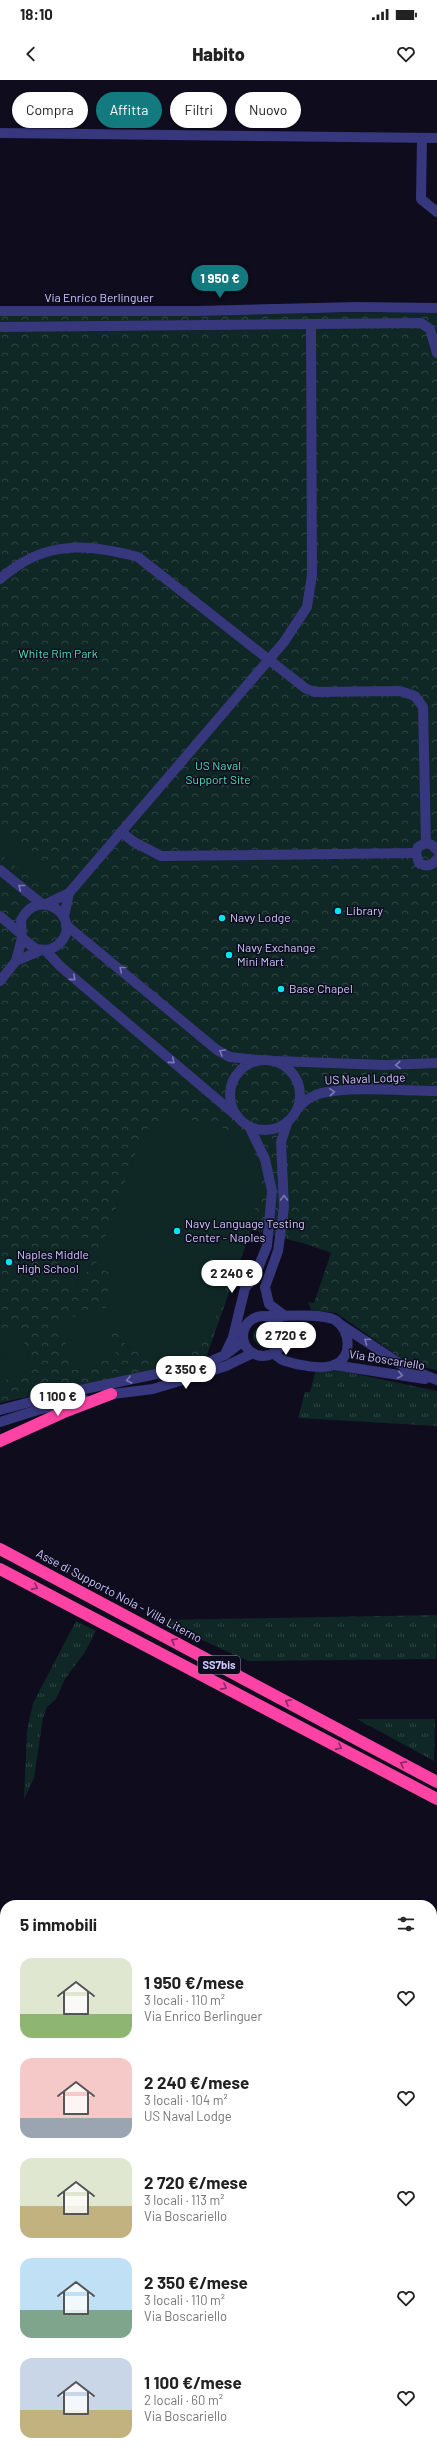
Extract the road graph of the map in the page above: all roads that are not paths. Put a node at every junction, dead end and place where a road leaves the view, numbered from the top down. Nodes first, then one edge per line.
1 (0, 133) edge
2 (437, 138) edge
3 (422, 139) junction
4 (437, 212) edge
5 (437, 308) edge
6 (0, 311) edge
7 (311, 324) junction
8 (0, 327) edge
9 (437, 353) edge
10 (0, 579) edge
11 (268, 661) junction
12 (121, 832) junction
13 (426, 843) junction
14 (437, 850) edge
15 (416, 853) junction
16 (437, 859) edge
17 (0, 870) edge
18 (69, 893) junction
19 (44, 904) junction
20 (0, 916) edge
21 (65, 921) junction
22 (22, 936) junction
23 (43, 950) junction
24 (16, 961) junction
25 (1, 976) edge
26 (259, 1060) junction
27 (276, 1061) junction
28 (437, 1063) edge
29 (437, 1091) edge
30 (298, 1107) junction
31 (238, 1117) junction
32 (288, 1121) junction
33 (249, 1126) junction
34 (240, 1310) junction
35 (268, 1316) junction
36 (285, 1316) junction
37 (250, 1320) junction
38 (341, 1325) junction
39 (244, 1341) junction
40 (253, 1353) junction
41 (273, 1353) junction
42 (225, 1355) junction
43 (334, 1366) junction
44 (437, 1380) edge
45 (110, 1394) junction
46 (0, 1410) edge
47 (0, 1422) edge
48 (0, 1441) edge
49 (0, 1542) edge
50 (0, 1549) edge
51 (0, 1569) edge
52 (54, 1577) junction
53 (437, 1782) edge
54 (437, 1799) edge

1 - 3 street
2 - 3 street
3 - 4 street
5 - 6 street, Via Enrico Berlinguer
7 - 8 street
7 - 9 street
7 - 11 street
10 - 11 street
11 - 12 street
11 - 13 street
12 - 15 street
12 - 18 street
13 - 14 street
13 - 15 street
15 - 16 street
19 -> 17 street
18 - 19 street
18 - 21 street
19 - 21 street
19 - 22 street
20 - 22 street
21 - 23 street
26 -> 21 street
22 - 23 street
22 - 24 street
23 - 24 street
23 -> 31 street
24 - 25 street
26 - 27 street
26 - 31 street
28 -> 27 street
27 - 30 street
30 -> 29 street, US Naval Lodge
30 - 32 street
31 - 33 street
32 - 33 street
36 -> 32 street
33 - 34 street
34 - 37 street
34 - 42 street
35 - 36 street, Via Boscariello
35 - 37 street
35 - 41 street
36 - 38 street, Via Boscariello
37 - 39 street
38 - 43 street
44 -> 38 street, Via Boscariello
39 - 40 street
39 - 42 street
40 - 41 street
40 - 45 street
41 - 43 street, Via Boscariello
42 -> 46 street
43 -> 44 street, Via Boscariello
45 - 47 street
45 - 48 highway
49 - 52 highway
50 - 52 highway, Asse di Supporto Nola - Villa Literno / SS7bis
51 -> 54 highway, SS7bis
53 -> 52 highway, Asse di Supporto Nola - Villa Literno / SS7bis

